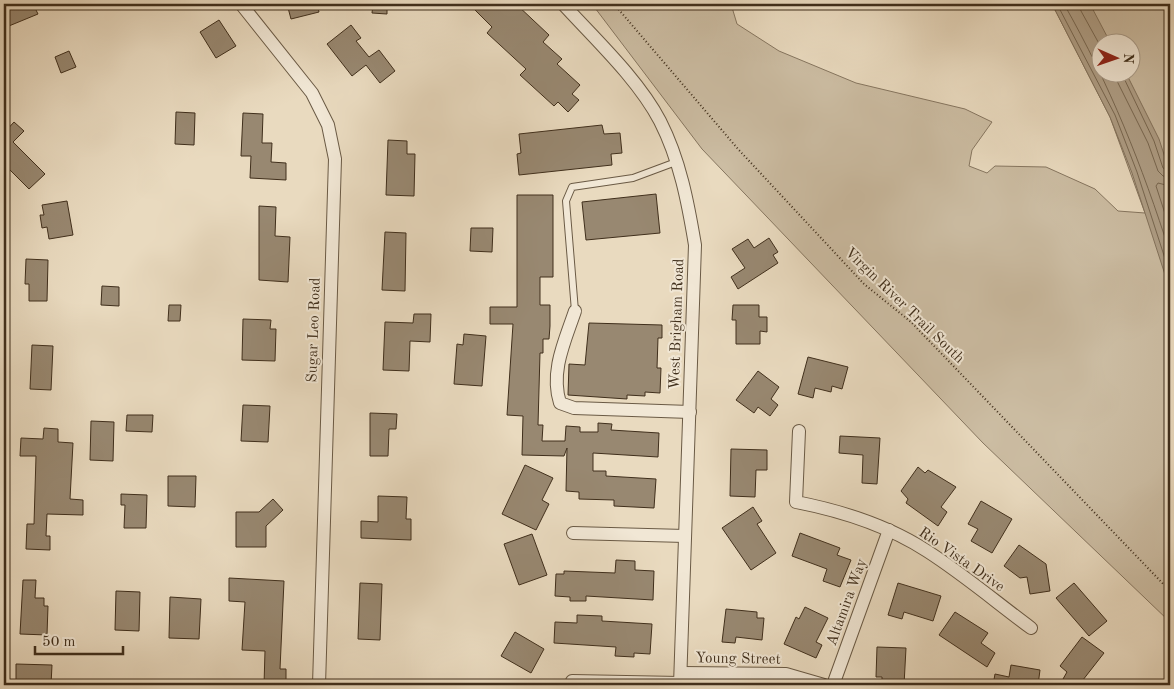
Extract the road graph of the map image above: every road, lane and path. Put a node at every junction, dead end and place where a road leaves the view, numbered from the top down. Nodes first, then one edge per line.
1 (241, 4) edge
2 (563, 4) edge
3 (614, 4) edge
4 (676, 162) junction
5 (576, 311) joint
6 (690, 412) junction
7 (799, 431) dead end
8 (889, 530) junction
9 (573, 533) dead end
10 (685, 536) junction
11 (1170, 591) edge
12 (1031, 628) dead end
13 (572, 680) dead end
14 (680, 680) edge
15 (319, 685) edge
16 (824, 685) edge
17 (833, 685) edge

1 - 15 street, Sugar Leo Road
2 - 4 street, West Brigham Road
3 - 11 path, Virgin River Trail South
4 - 5 lane
4 - 6 street, West Brigham Road
5 - 6 street
6 - 10 street, West Brigham Road
7 - 8 street, Rio Vista Drive
8 - 12 street, Rio Vista Drive
8 - 17 street, Altamira Way
9 - 10 street
10 - 14 street, West Brigham Road
13 - 14 street, Young Street
14 - 16 street, Young Street

